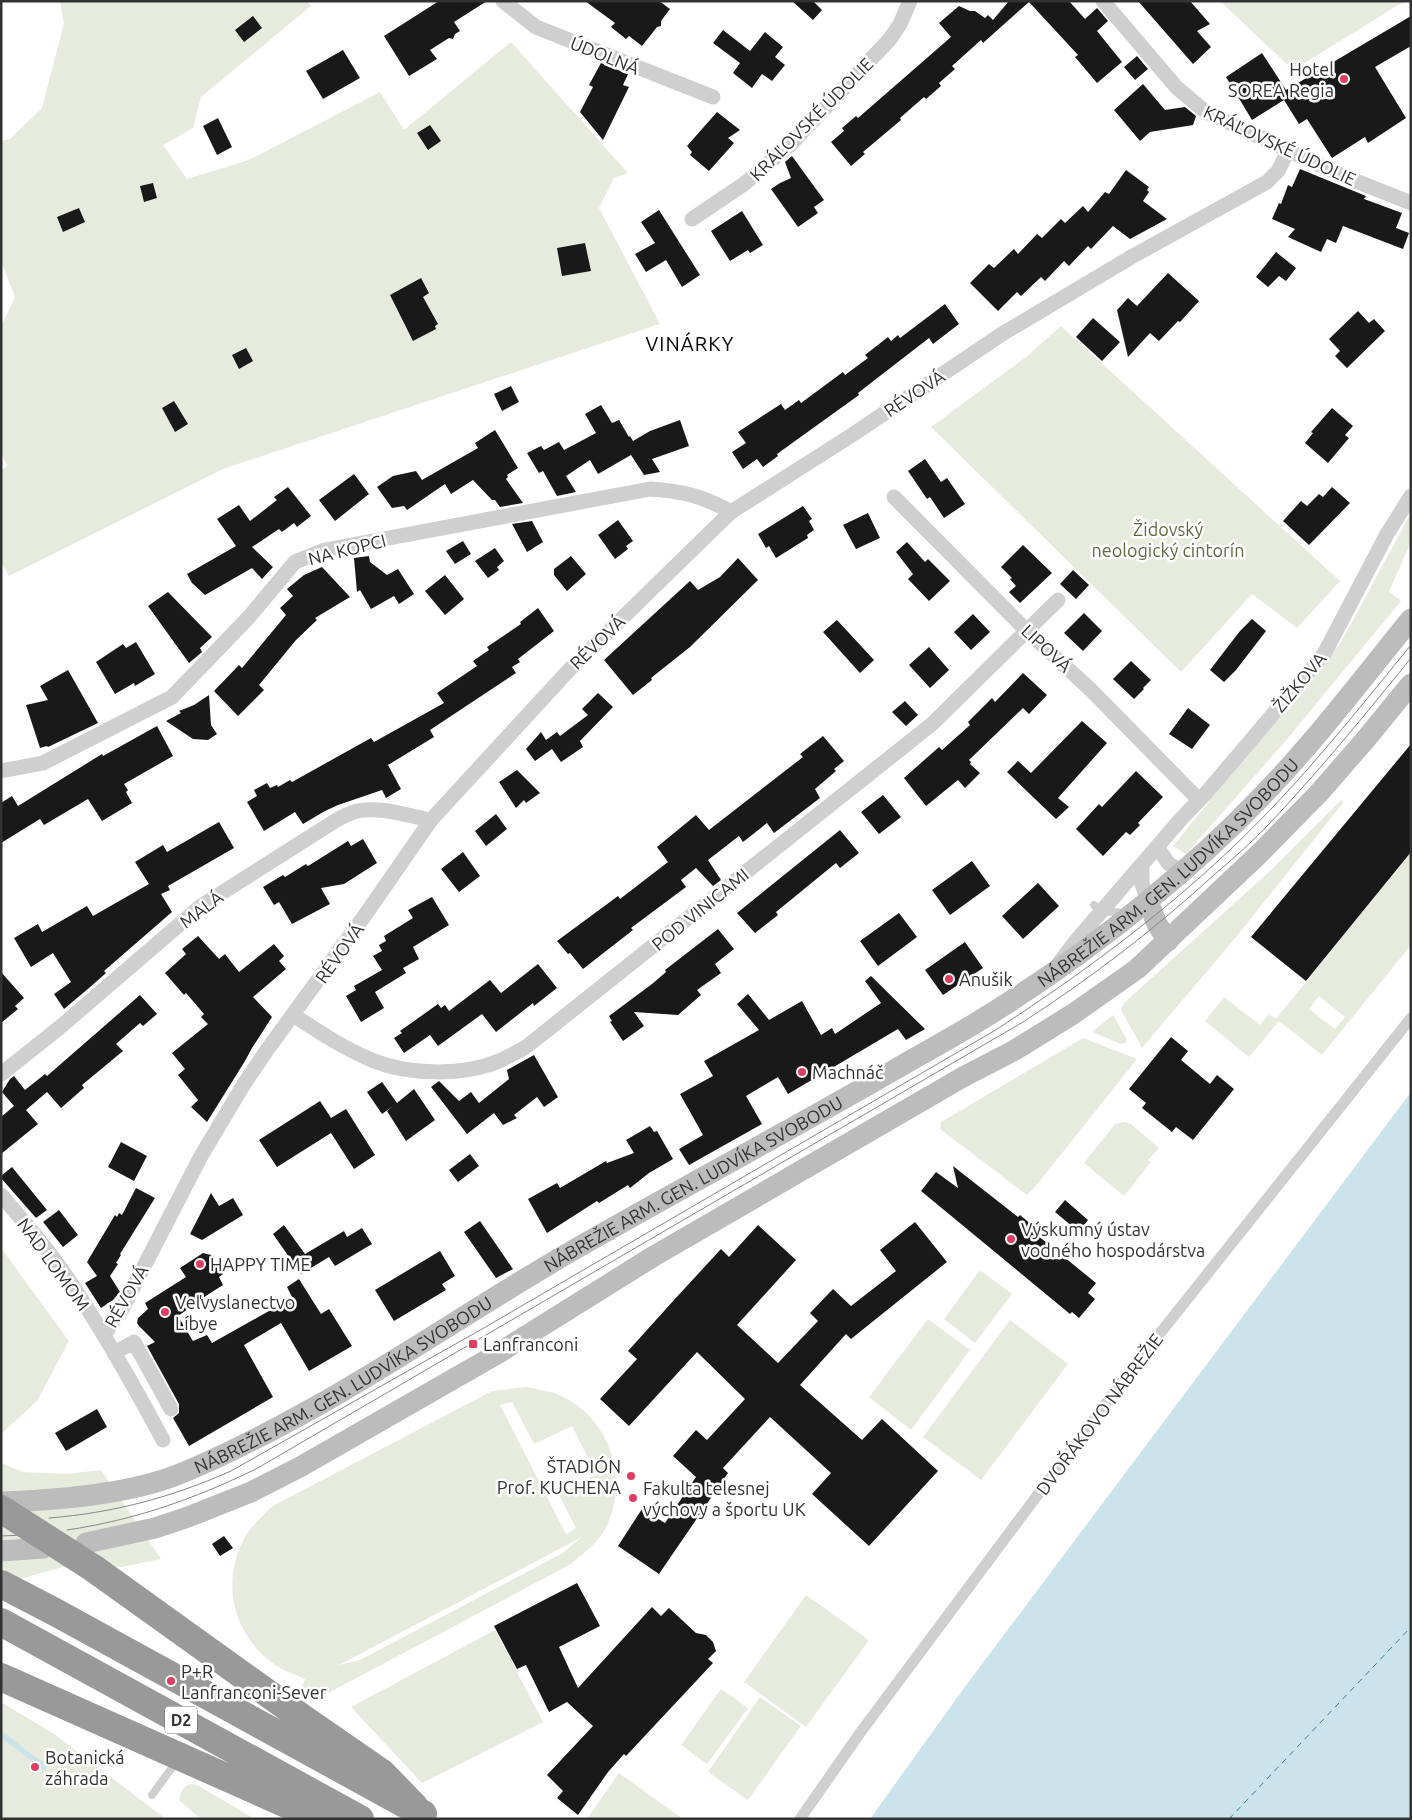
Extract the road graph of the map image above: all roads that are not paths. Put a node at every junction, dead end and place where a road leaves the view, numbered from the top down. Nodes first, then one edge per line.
1 (503, 1) edge
2 (910, 1) edge
3 (1103, 1) edge
4 (713, 97) dead end
5 (1288, 151) junction
6 (1411, 203) edge
7 (692, 219) dead end
8 (1411, 496) edge
9 (894, 497) dead end
10 (731, 512) junction
11 (1058, 600) dead end
12 (1411, 619) edge
13 (1027, 631) junction
14 (1411, 684) edge
15 (1, 771) edge
16 (1199, 800) junction
17 (431, 820) junction
18 (1157, 847) junction
19 (1142, 865) junction
20 (1182, 872) junction
21 (1140, 907) junction
22 (1098, 908) junction
23 (1168, 941) junction
24 (1052, 973) junction
25 (293, 1015) junction
26 (1411, 1018) edge
27 (1, 1074) edge
28 (1, 1195) edge
29 (104, 1335) junction
30 (114, 1353) junction
31 (170, 1409) dead end
32 (163, 1440) dead end
33 (1, 1502) edge
34 (1, 1509) edge
35 (86, 1543) dead end
36 (43, 1548) dead end
37 (1, 1551) edge
38 (1, 1584) edge
39 (1, 1622) edge
40 (1, 1678) edge
41 (171, 1769) dead end
42 (152, 1795) dead end
43 (426, 1816) edge
44 (320, 1819) edge
45 (360, 1819) edge
46 (800, 1819) edge

1 - 4 street, ÚDOLNÁ
2 - 7 street, KRÁĽOVSKÉ ÚDOLIE
3 - 5 street, KRÁĽOVSKÉ ÚDOLIE
5 - 6 street, KRÁĽOVSKÉ ÚDOLIE
5 - 10 street, RÉVOVÁ
8 - 16 street, ŽIŽKOVA
9 - 13 street, LIPOVÁ
10 - 15 street, NA KOPCI
10 - 17 street, RÉVOVÁ
11 - 13 street, POD VINICAMI
12 - 20 main road, NÁBREŽIE ARM. GEN. LUDVÍKA SVOBODU
13 - 16 street, LIPOVÁ
13 - 25 street, POD VINICAMI
14 - 23 main road
16 - 18 street, ŽIŽKOVA
17 - 25 street, RÉVOVÁ
17 - 27 street, MALÁ
18 - 19 street, ŽIŽKOVA
18 - 20 street
19 - 21 street
19 - 22 street, ŽIŽKOVA
20 - 21 main road, NÁBREŽIE ARM. GEN. LUDVÍKA SVOBODU
21 - 22 lane
21 - 23 main road
21 - 24 main road, NÁBREŽIE ARM. GEN. LUDVÍKA SVOBODU
22 - 24 street, ŽIŽKOVA
23 - 35 main road
24 - 33 main road, NÁBREŽIE ARM. GEN. LUDVÍKA SVOBODU
25 - 29 street, RÉVOVÁ
26 - 46 street, DVOŘÁKOVO NÁBREŽIE
28 - 29 street, NAD LOMOM
29 - 30 street, NAD LOMOM
30 - 31 street
30 - 32 street, NAD LOMOM
34 - 43 highway, bridge
36 - 37 main road
38 - 43 highway, D2, bridge
39 - 45 highway, D2, bridge
40 - 44 highway, bridge
41 - 42 lane

